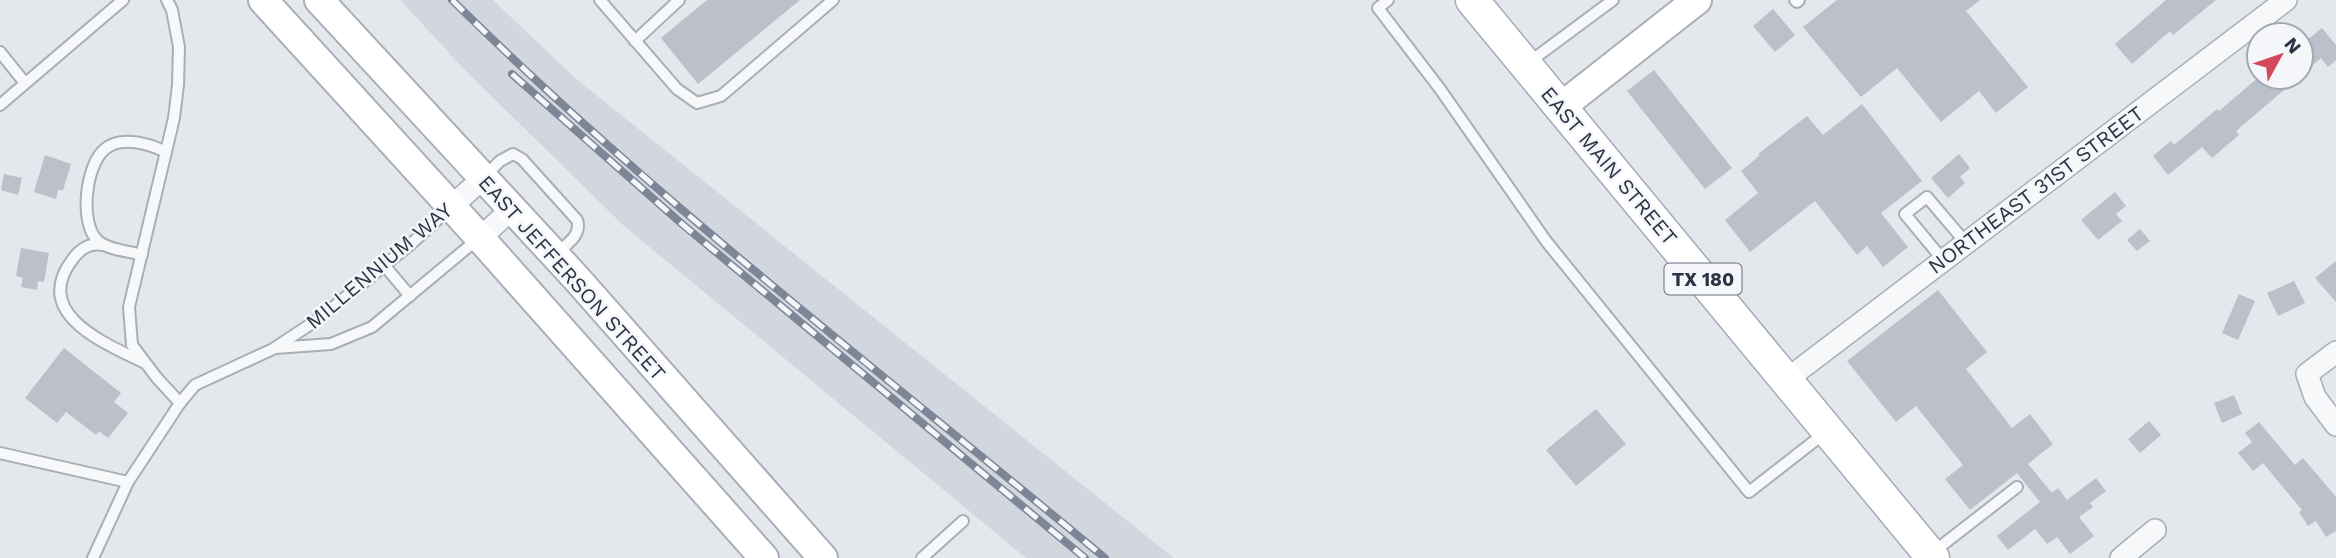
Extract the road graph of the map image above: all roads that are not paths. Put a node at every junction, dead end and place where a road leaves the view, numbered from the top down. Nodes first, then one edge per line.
1 (123, 0) edge
2 (167, 0) edge
3 (263, 0) edge
4 (319, 0) edge
5 (600, 0) edge
6 (679, 0) edge
7 (833, 0) edge
8 (1388, 0) edge
9 (1472, 0) edge
10 (1613, 0) edge
11 (2286, 0) edge
12 (1682, 8) edge
13 (635, 40) junction
14 (0, 52) edge
15 (1526, 65) junction
16 (25, 83) junction
17 (0, 105) edge
18 (1561, 107) junction
19 (166, 152) junction
20 (482, 178) junction
21 (452, 206) junction
22 (512, 209) junction
23 (480, 237) junction
24 (1966, 243) junction
25 (103, 245) junction
26 (142, 254) junction
27 (555, 255) junction
28 (1943, 260) junction
29 (384, 265) junction
30 (410, 296) junction
31 (273, 349) junction
32 (2336, 352) edge
33 (146, 364) junction
34 (1786, 380) junction
35 (180, 402) junction
36 (2336, 425) edge
37 (1828, 431) junction
38 (0, 453) edge
39 (128, 482) junction
40 (2017, 487) dead end
41 (963, 521) dead end
42 (2155, 530) dead end
43 (1932, 556) edge
44 (93, 558) edge
45 (764, 558) edge
46 (822, 558) edge
47 (922, 558) edge
48 (2121, 558) edge

1 - 16 lane
2 - 19 lane
3 - 21 main road, EAST JEFFERSON STREET
4 - 20 main road, EAST JEFFERSON STREET
5 - 13 lane
6 - 13 lane
7 - 13 lane
8 - 37 lane
9 - 15 main road, EAST MAIN STREET / TX 180
10 - 15 lane
11 - 24 street, NORTHEAST 31ST STREET
12 - 18 main road
14 - 16 lane
15 - 18 main road, EAST MAIN STREET / TX 180
16 - 17 lane
18 - 34 main road, EAST MAIN STREET / TX 180
19 - 25 lane
19 - 26 lane
20 - 21 street, MILLENNIUM WAY
20 - 22 main road, EAST JEFFERSON STREET
20 - 27 lane
21 - 23 main road, EAST JEFFERSON STREET
21 - 29 lane, MILLENNIUM WAY
22 - 23 street, MILLENNIUM WAY
22 - 27 main road, EAST JEFFERSON STREET
23 - 30 lane, MILLENNIUM WAY
23 - 45 main road, EAST JEFFERSON STREET
24 - 28 street, NORTHEAST 31ST STREET
24 - 28 lane
25 - 26 lane
25 - 33 lane
26 - 33 lane
27 - 46 main road, EAST JEFFERSON STREET
28 - 34 street, NORTHEAST 31ST STREET
29 - 30 lane
29 - 31 lane, MILLENNIUM WAY
30 - 31 lane, MILLENNIUM WAY
31 - 35 lane, MILLENNIUM WAY
32 - 36 street
33 - 35 lane
34 - 37 main road, EAST MAIN STREET / TX 180
35 - 39 lane, MILLENNIUM WAY
37 - 43 main road, EAST MAIN STREET / TX 180
38 - 39 lane
39 - 44 lane, MILLENNIUM WAY
40 - 43 lane
41 - 47 lane
42 - 48 street

